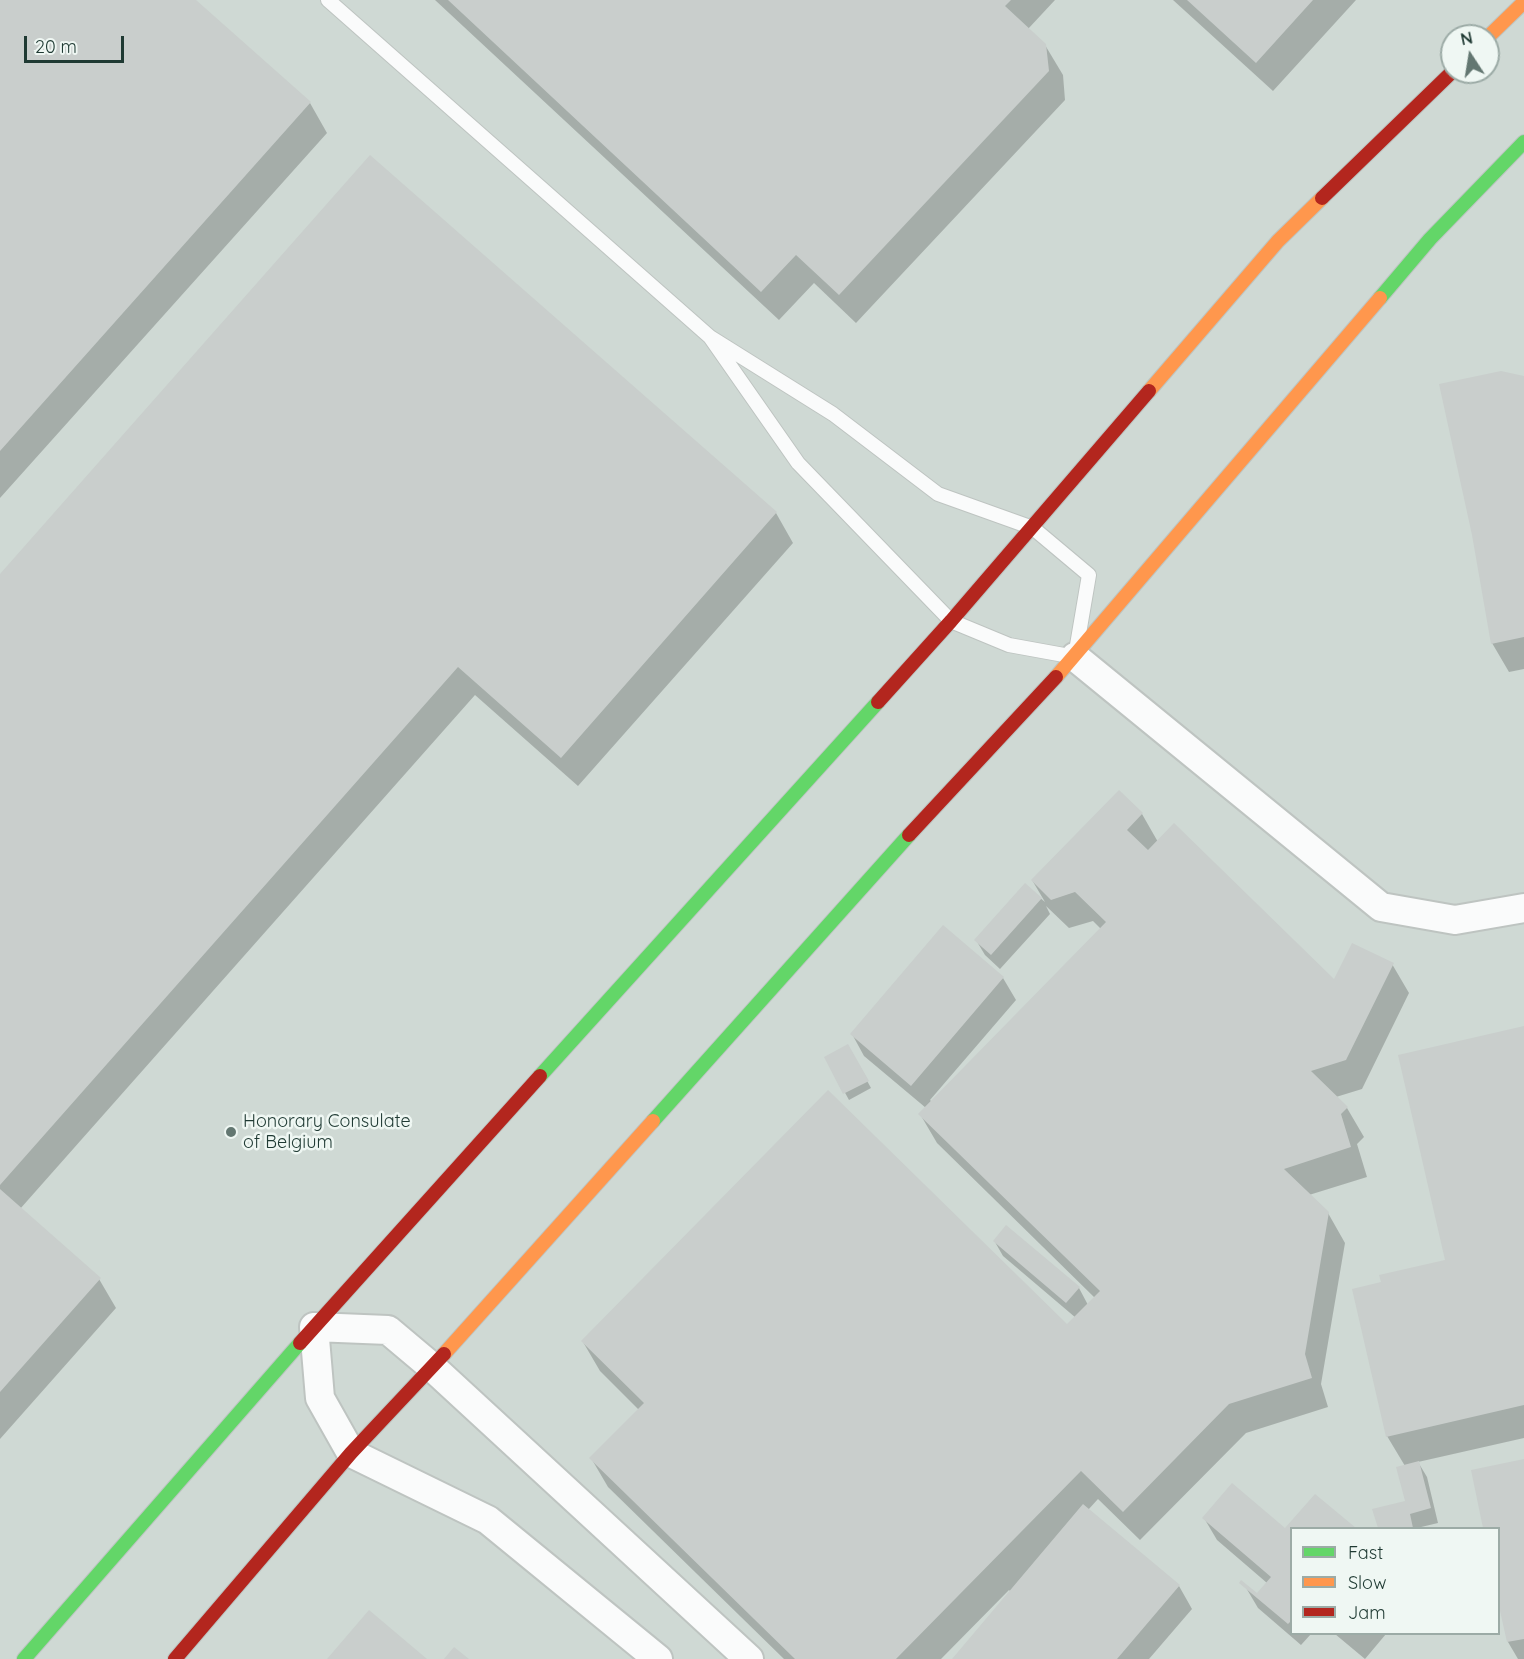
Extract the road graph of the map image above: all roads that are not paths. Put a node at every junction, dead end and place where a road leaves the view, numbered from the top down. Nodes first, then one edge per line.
1 (328, 0) edge
2 (1524, 2) edge
3 (1500, 25) edge
4 (1440, 84) edge
5 (1524, 142) edge
6 (710, 337) junction
7 (1033, 528) junction
8 (951, 621) junction
9 (1075, 657) junction
10 (1524, 908) edge
11 (314, 1327) junction
12 (432, 1367) junction
13 (351, 1453) junction
14 (24, 1659) edge
15 (175, 1659) edge
16 (658, 1659) edge
17 (749, 1659) edge

1 - 6 lane
2 - 3 street
4 - 7 street
5 - 9 street
6 - 7 lane
6 - 8 lane
7 - 8 street
7 - 9 lane
8 - 9 lane
8 - 11 street
9 - 10 street
9 - 12 street
11 - 12 street
11 - 13 street
11 - 14 street
12 - 13 street
12 - 17 street
13 - 15 street
13 - 16 street

